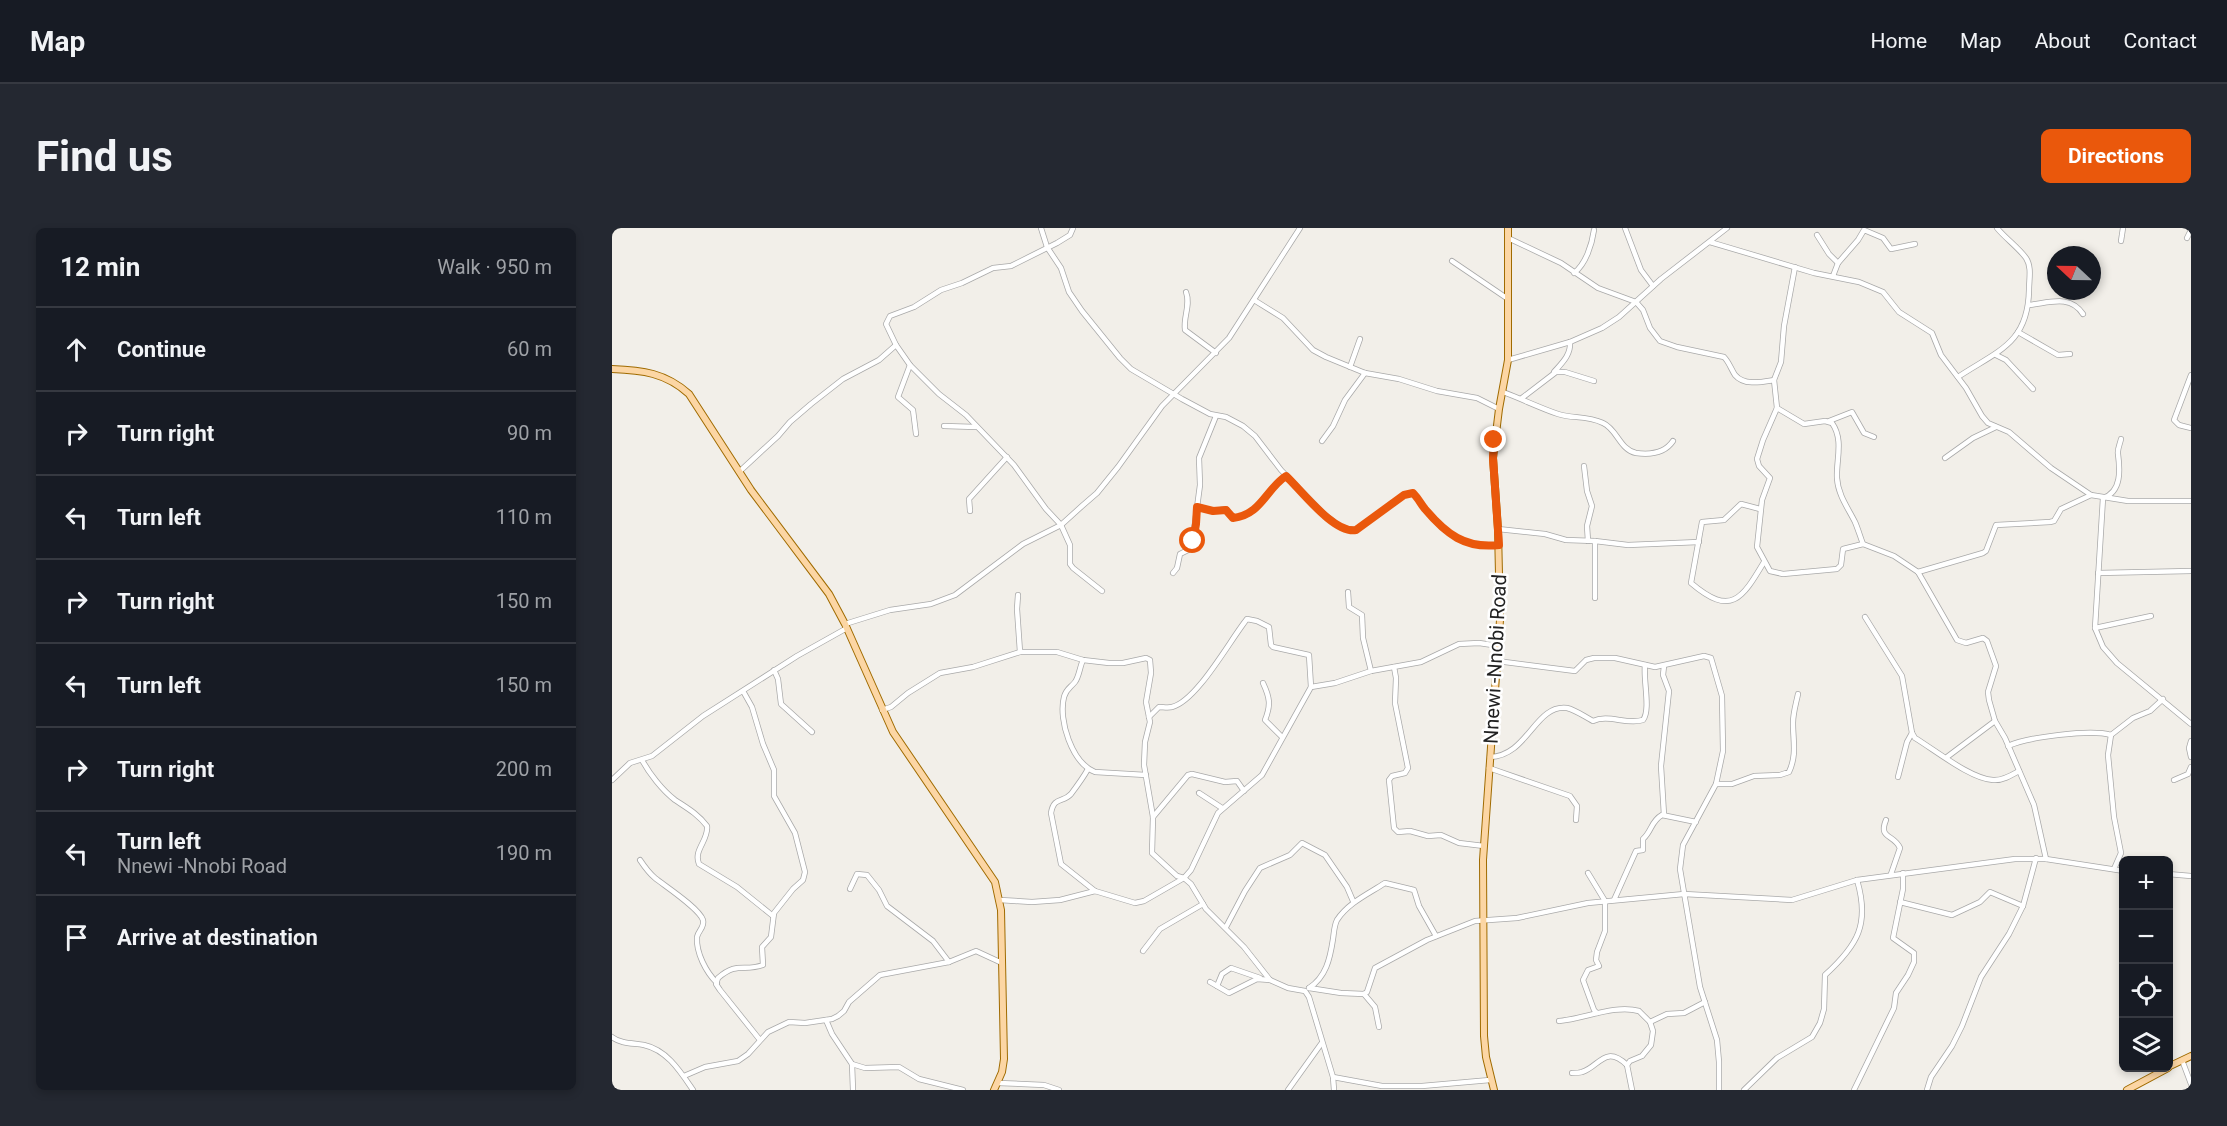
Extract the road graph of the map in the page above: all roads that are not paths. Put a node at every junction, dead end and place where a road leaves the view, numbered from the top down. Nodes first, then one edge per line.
1 (1041, 228) edge
2 (1073, 228) edge
3 (1300, 228) edge
4 (1508, 228) edge
5 (1625, 228) edge
6 (1726, 228) edge
7 (1996, 228) edge
8 (2123, 228) edge
9 (1594, 230) dead end
10 (2191, 230) edge
11 (1817, 235) dead end
12 (1508, 238) junction
13 (2187, 238) dead end
14 (2121, 241) dead end
15 (1710, 242) junction
16 (1915, 244) dead end
17 (1047, 247) junction
18 (1452, 261) dead end
19 (1838, 263) junction
20 (1795, 267) junction
21 (1574, 273) junction
22 (1833, 276) junction
23 (1653, 286) junction
24 (1186, 292) dead end
25 (1508, 299) junction
26 (1254, 300) junction
27 (1636, 302) junction
28 (2030, 305) junction
29 (2083, 314) dead end
30 (2018, 332) junction
31 (1360, 339) dead end
32 (1570, 342) junction
33 (896, 345) junction
34 (1216, 353) junction
35 (2070, 354) dead end
36 (1996, 355) junction
37 (1508, 360) junction
38 (910, 365) junction
39 (1350, 367) junction
40 (612, 369) edge
41 (1365, 373) junction
42 (1552, 374) junction
43 (2191, 375) edge
44 (1958, 377) junction
45 (1774, 380) junction
46 (1594, 381) dead end
47 (2033, 389) dead end
48 (1503, 392) junction
49 (1174, 394) junction
50 (1522, 398) junction
51 (1777, 408) junction
52 (1499, 409) junction
53 (1216, 416) junction
54 (1829, 422) junction
55 (944, 426) dead end
56 (976, 427) junction
57 (1996, 427) junction
58 (2191, 428) edge
59 (916, 434) dead end
60 (1874, 437) dead end
61 (2121, 439) dead end
62 (1322, 441) dead end
63 (1673, 441) dead end
64 (1007, 457) junction
65 (1946, 458) dead end
66 (1584, 466) dead end
67 (739, 472) junction
68 (1286, 476) junction
69 (2091, 495) junction
70 (2103, 498) junction
71 (2191, 501) edge
72 (1197, 507) junction
73 (1760, 509) junction
74 (970, 510) dead end
75 (1061, 525) junction
76 (1498, 529) junction
77 (1588, 541) junction
78 (1595, 541) junction
79 (1699, 542) junction
80 (1863, 544) junction
81 (1499, 545) junction
82 (1764, 562) junction
83 (2191, 571) edge
84 (1918, 572) junction
85 (1173, 573) dead end
86 (2098, 573) junction
87 (1102, 591) dead end
88 (1348, 592) dead end
89 (1018, 595) dead end
90 (1595, 598) dead end
91 (2151, 616) dead end
92 (1865, 617) dead end
93 (846, 626) junction
94 (2095, 628) junction
95 (1499, 646) junction
96 (1020, 652) junction
97 (1083, 660) junction
98 (1497, 661) junction
99 (1645, 665) junction
100 (1664, 666) junction
101 (1394, 667) junction
102 (774, 670) junction
103 (1371, 671) junction
104 (1263, 683) dead end
105 (1311, 687) junction
106 (743, 691) junction
107 (1798, 694) dead end
108 (2163, 699) junction
109 (882, 710) junction
110 (1149, 717) junction
111 (1995, 722) junction
112 (2191, 724) edge
113 (812, 732) dead end
114 (1912, 733) junction
115 (2111, 735) junction
116 (1282, 737) junction
117 (2191, 741) edge
118 (2008, 746) junction
119 (1490, 757) junction
120 (1947, 757) junction
121 (2191, 757) edge
122 (642, 759) junction
123 (2191, 767) edge
124 (1489, 768) junction
125 (1088, 769) junction
126 (2019, 771) junction
127 (1146, 775) junction
128 (1898, 777) dead end
129 (612, 780) edge
130 (2174, 780) dead end
131 (1716, 783) junction
132 (1244, 791) junction
133 (1199, 793) dead end
134 (1222, 808) junction
135 (1664, 815) junction
136 (1153, 817) junction
137 (1576, 819) dead end
138 (1886, 820) dead end
139 (1696, 822) junction
140 (1484, 846) junction
141 (2036, 858) junction
142 (2046, 859) junction
143 (640, 860) dead end
144 (2114, 869) junction
145 (2119, 870) edge
146 (1588, 873) dead end
147 (1903, 873) junction
148 (1891, 874) junction
149 (2173, 874) edge
150 (2191, 876) edge
151 (1184, 878) junction
152 (1857, 879) junction
153 (850, 889) dead end
154 (1095, 891) junction
155 (1684, 894) junction
156 (1000, 900) junction
157 (1614, 900) junction
158 (1605, 901) junction
159 (1353, 902) junction
160 (1900, 902) junction
161 (1203, 904) junction
162 (2023, 906) junction
163 (773, 916) junction
164 (1483, 921) junction
165 (1226, 927) junction
166 (1436, 936) junction
167 (1143, 951) dead end
168 (948, 962) junction
169 (1002, 963) junction
170 (1264, 979) junction
171 (1270, 980) junction
172 (1210, 982) dead end
173 (717, 983) junction
174 (1217, 986) junction
175 (1310, 988) junction
176 (1300, 990) junction
177 (1364, 994) junction
178 (1705, 1002) junction
179 (1597, 1013) junction
180 (826, 1020) junction
181 (1559, 1021) dead end
182 (1650, 1022) junction
183 (1379, 1027) dead end
184 (612, 1037) edge
185 (760, 1040) junction
186 (1322, 1043) junction
187 (2191, 1056) edge
188 (2182, 1060) junction
189 (852, 1064) junction
190 (2173, 1064) edge
191 (1627, 1065) junction
192 (2159, 1072) edge
193 (1572, 1073) dead end
194 (684, 1076) junction
195 (1333, 1077) junction
196 (1490, 1080) junction
197 (998, 1083) junction
198 (2191, 1084) edge
199 (693, 1090) edge
200 (853, 1090) edge
201 (963, 1090) edge
202 (994, 1090) edge
203 (1059, 1090) edge
204 (1288, 1090) edge
205 (1334, 1090) edge
206 (1494, 1090) edge
207 (1632, 1090) edge
208 (1719, 1090) edge
209 (1744, 1090) edge
210 (1854, 1090) edge
211 (1927, 1090) edge
212 (2127, 1090) edge

1 - 17 street
2 - 17 street
3 - 26 street
4 - 12 main road, Nnewi -Nnobi Road
5 - 23 street
6 - 15 street
7 - 28 street
8 - 14 street
9 - 21 street
10 - 13 street
11 - 19 street
12 - 21 street
12 - 25 main road, Nnewi -Nnobi Road
15 - 20 street
15 - 23 street
16 - 19 street
17 - 33 street
17 - 49 street
18 - 25 street
19 - 22 street
20 - 22 street
20 - 45 street
21 - 27 street
22 - 44 street
23 - 27 street
24 - 34 street
25 - 37 main road, Nnewi -Nnobi Road
26 - 34 street
26 - 39 street
27 - 32 street
27 - 45 street
28 - 29 street
28 - 30 street
30 - 35 street
30 - 36 street
31 - 39 street
32 - 37 street
32 - 42 street
33 - 38 street
33 - 67 street
34 - 49 street
36 - 44 street
36 - 47 street
37 - 48 main road, Nnewi -Nnobi Road
38 - 56 street
38 - 59 street
39 - 41 street
40 - 67 main road
41 - 52 street
41 - 62 street
42 - 46 street
42 - 50 street
43 - 58 street
44 - 57 street
45 - 51 street
48 - 50 street
48 - 52 main road, Nnewi -Nnobi Road
49 - 53 street
49 - 75 street
50 - 63 street
51 - 54 street
51 - 73 street
52 - 76 main road, Nnewi -Nnobi Road
53 - 68 street
53 - 72 street
54 - 60 street
54 - 80 street
55 - 56 street
56 - 64 street
57 - 65 street
57 - 69 street
61 - 70 street
64 - 74 street
64 - 75 street
66 - 77 street
67 - 93 main road
68 - 72 street
68 - 81 street
69 - 70 street
69 - 84 street
70 - 71 street
70 - 86 street
72 - 85 street
73 - 79 street
73 - 82 street
75 - 87 street
75 - 93 street
76 - 77 street
76 - 81 main road, Nnewi -Nnobi Road
77 - 78 street
78 - 79 street
78 - 90 street
79 - 82 street
80 - 82 street
80 - 84 street
81 - 95 main road, Nnewi -Nnobi Road
83 - 86 street
84 - 111 street
86 - 94 street
88 - 103 street
89 - 96 street
91 - 94 street
92 - 114 street
93 - 102 street
93 - 109 main road
94 - 108 street
95 - 98 main road, Nnewi -Nnobi Road
95 - 101 street
96 - 97 street
96 - 109 street
97 - 110 street
97 - 125 street
98 - 99 street
98 - 119 main road, Nnewi -Nnobi Road
99 - 100 street
99 - 119 street
100 - 131 street
100 - 135 street
101 - 103 street
101 - 140 street
102 - 106 street
102 - 113 street
103 - 105 street
104 - 116 street
105 - 110 street
105 - 116 street
106 - 122 street
106 - 163 street
107 - 131 street
108 - 112 street
108 - 115 street
109 - 156 main road
110 - 127 street
111 - 118 street
111 - 120 street
114 - 120 street
114 - 128 street
115 - 118 street
115 - 144 street
116 - 132 street
117 - 121 street
118 - 126 street
119 - 124 main road, Nnewi -Nnobi Road
120 - 126 street
122 - 129 street
122 - 163 street
123 - 130 street
124 - 137 street
124 - 140 main road, Nnewi -Nnobi Road
125 - 127 street
125 - 154 street
126 - 142 street
127 - 136 street
131 - 139 street
132 - 134 street
132 - 136 street
133 - 134 street
134 - 151 street
135 - 139 street
135 - 157 street
136 - 151 street
138 - 148 street
139 - 155 street
140 - 164 main road, Nnewi -Nnobi Road
141 - 142 street
141 - 147 street
141 - 162 street
142 - 144 street
143 - 173 street
144 - 145 street
146 - 158 street
147 - 148 street
147 - 160 street
148 - 152 street
149 - 150 street
151 - 154 street
151 - 161 street
152 - 155 street
152 - 209 street
153 - 168 street
154 - 156 street
155 - 157 street
155 - 178 street
156 - 169 main road
157 - 158 street
158 - 164 street
158 - 179 street
159 - 165 street
159 - 166 street
159 - 175 street
160 - 162 street
160 - 210 street
161 - 165 street
161 - 167 street
162 - 211 street
163 - 173 street
164 - 166 street
164 - 196 main road, Nnewi -Nnobi Road
165 - 171 street
166 - 177 street
168 - 169 street
168 - 180 street
169 - 197 main road
170 - 171 street
170 - 174 street
170 - 174 street
171 - 176 street
172 - 174 street
173 - 185 street
175 - 176 street
175 - 177 street
176 - 186 street
177 - 183 street
178 - 182 street
178 - 208 street
179 - 181 street
179 - 182 street
180 - 185 street
180 - 189 street
182 - 191 street
184 - 194 street
185 - 194 street
186 - 195 street
186 - 204 street
187 - 188 main road
188 - 190 main road
188 - 198 street
189 - 200 street
189 - 201 street
191 - 193 street
191 - 207 street
192 - 212 main road
194 - 199 street
195 - 196 street
195 - 205 street
196 - 206 main road, Nnewi -Nnobi Road
197 - 202 main road
197 - 203 street

